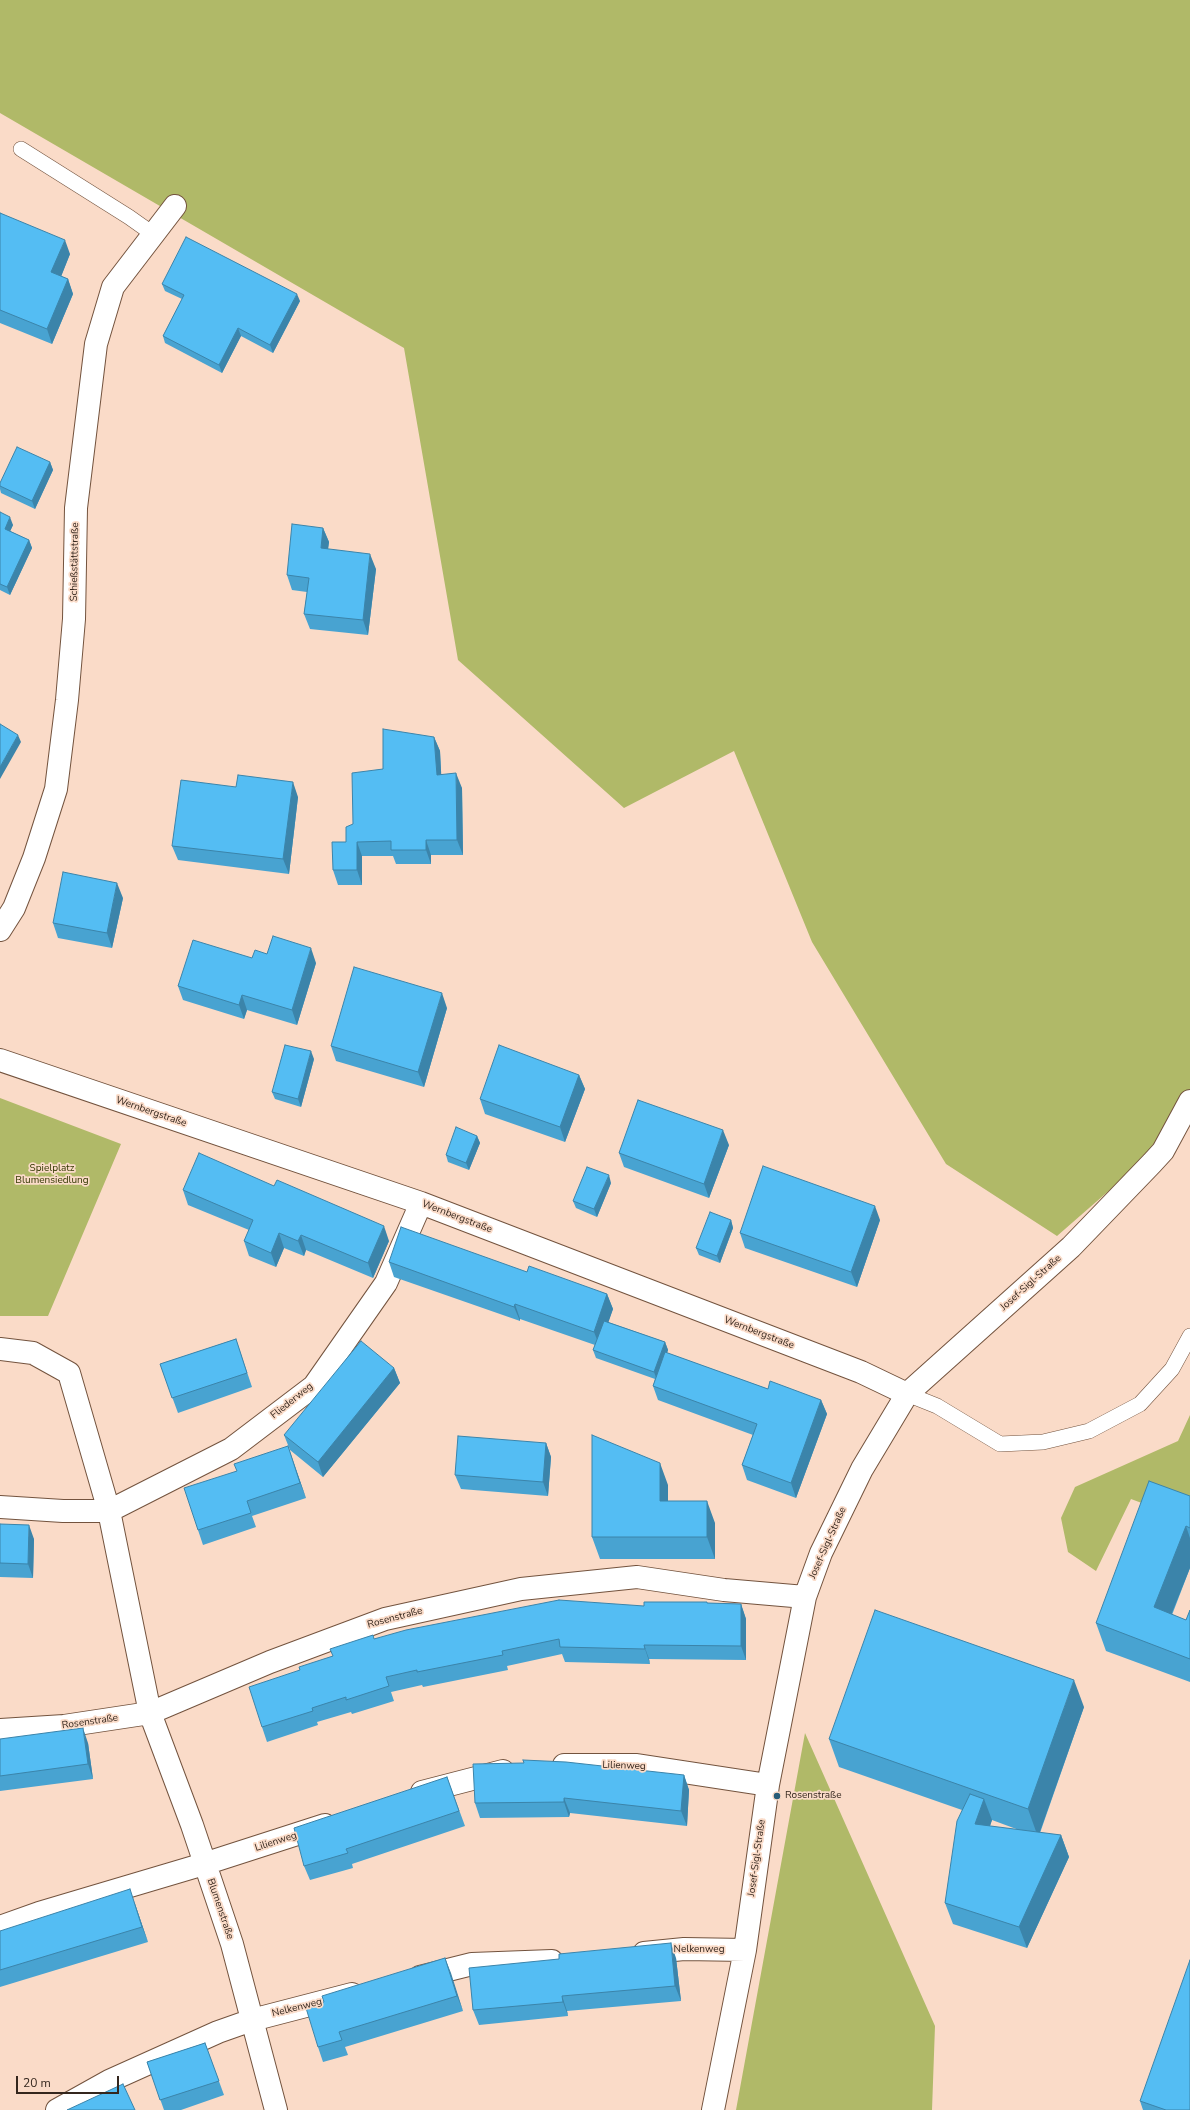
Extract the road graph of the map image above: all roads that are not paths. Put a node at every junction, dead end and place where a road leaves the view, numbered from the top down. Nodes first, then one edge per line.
1 (21, 149) dead end
2 (175, 206) dead end
3 (153, 234) junction
4 (0, 930) edge
5 (0, 1060) edge
6 (1190, 1101) edge
7 (421, 1203) junction
8 (1190, 1336) edge
9 (0, 1349) edge
10 (907, 1394) junction
11 (0, 1508) edge
12 (109, 1511) junction
13 (805, 1597) junction
14 (150, 1713) junction
15 (0, 1730) edge
16 (768, 1785) junction
17 (403, 1798) edge
18 (345, 1818) edge
19 (204, 1864) junction
20 (0, 1927) edge
21 (744, 1950) junction
22 (623, 1954) edge
23 (570, 1959) edge
24 (397, 1983) edge
25 (368, 1990) edge
26 (252, 2020) junction
27 (57, 2110) edge
28 (276, 2110) edge
29 (713, 2110) edge

1 - 3 lane
2 - 3 street, Schießstättstraße
3 - 4 street, Schießstättstraße
5 - 7 street, Wernbergstraße
6 - 10 street, Josef-Sigl-Straße
7 - 10 street, Wernbergstraße
7 - 12 street, Fliederweg
8 - 10 lane
9 - 12 street
10 - 13 street, Josef-Sigl-Straße
11 - 12 street, Fliederweg
12 - 14 street
13 - 14 street, Rosenstraße
13 - 16 street, Josef-Sigl-Straße
14 - 15 street, Rosenstraße
14 - 19 street, Blumenstraße
16 - 17 street, Lilienweg
16 - 21 street, Josef-Sigl-Straße
18 - 19 street, Lilienweg
19 - 20 street, Lilienweg
19 - 26 street, Blumenstraße
21 - 22 street, Nelkenweg
21 - 29 street, Josef-Sigl-Straße
23 - 24 street
25 - 26 street, Nelkenweg
26 - 27 street, Nelkenweg
26 - 28 street, Blumenstraße

